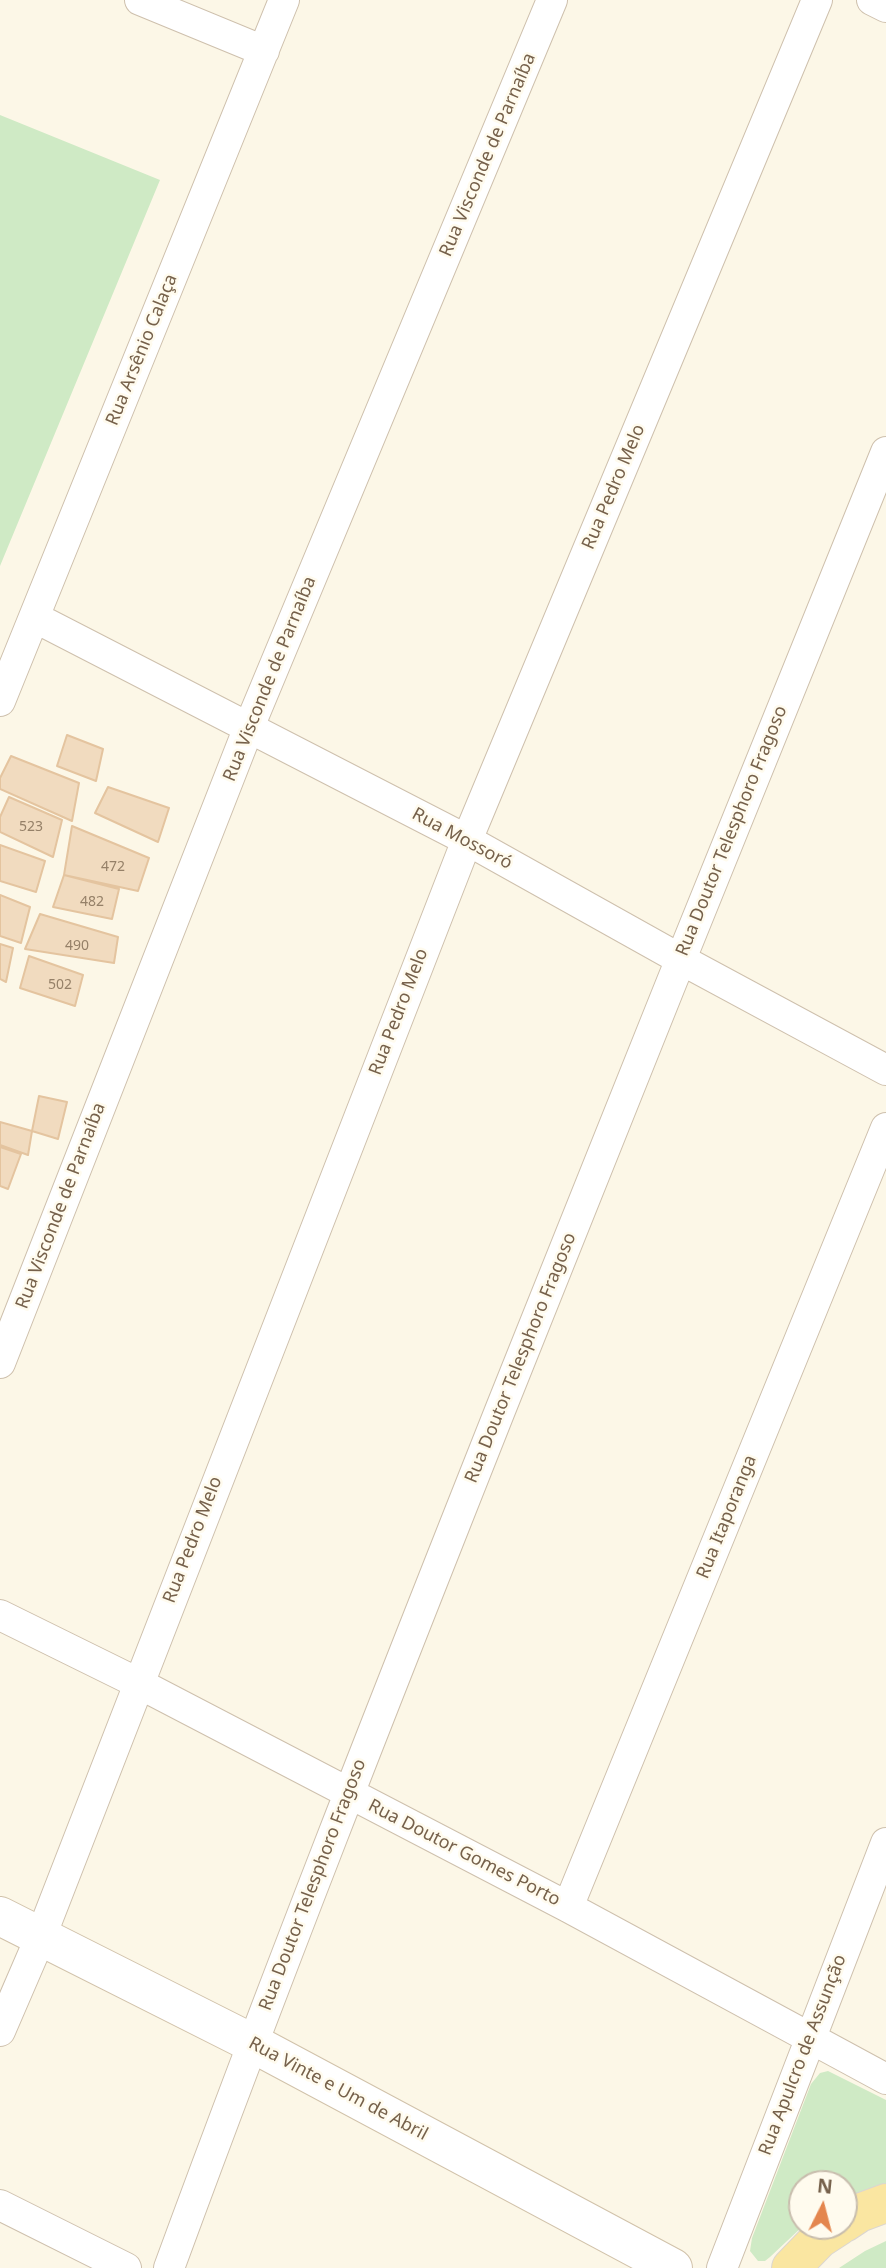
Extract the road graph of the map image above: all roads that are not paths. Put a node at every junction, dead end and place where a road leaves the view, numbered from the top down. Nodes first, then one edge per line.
1 (140, 0) edge
2 (285, 0) edge
3 (552, 0) edge
4 (817, 0) edge
5 (872, 0) edge
6 (886, 7) edge
7 (264, 51) junction
8 (886, 452) edge
9 (34, 617) junction
10 (0, 701) edge
11 (249, 727) junction
12 (467, 840) junction
13 (680, 959) junction
14 (886, 1069) edge
15 (886, 1128) edge
16 (0, 1363) edge
17 (0, 1615) edge
18 (138, 1683) junction
19 (348, 1794) junction
20 (886, 1843) edge
21 (568, 1907) junction
22 (0, 1916) edge
23 (41, 1936) junction
24 (0, 2031) edge
25 (808, 2039) junction
26 (252, 2043) junction
27 (886, 2079) edge
28 (886, 2203) edge
29 (0, 2205) edge
30 (858, 2214) edge
31 (818, 2240) edge
32 (127, 2268) edge
33 (169, 2268) edge
34 (673, 2268) edge
35 (722, 2268) edge
36 (791, 2268) edge

1 - 7 street
2 - 7 street, Rua Arsênio Calaça
3 - 11 street, Rua Visconde de Parnaíba
4 - 12 street, Rua Pedro Melo
5 - 6 street
7 - 9 street, Rua Arsênio Calaça
8 - 13 street, Rua Doutor Telesphoro Fragoso
9 - 10 street, Rua Arsênio Calaça
9 - 11 street, Rua Mossoró
11 - 12 street, Rua Mossoró
11 - 16 street, Rua Visconde de Parnaíba
12 - 13 street, Rua Mossoró
12 - 18 street, Rua Pedro Melo
13 - 14 street, Rua Mossoró
13 - 19 street, Rua Doutor Telesphoro Fragoso
15 - 21 street, Rua Itaporanga
17 - 18 street, Rua Doutor Gomes Porto
18 - 19 street, Rua Doutor Gomes Porto
18 - 23 street, Rua Pedro Melo
19 - 21 street, Rua Doutor Gomes Porto
19 - 26 street, Rua Doutor Telesphoro Fragoso
20 - 25 street, Rua Apulcro de Assunção
21 - 25 street, Rua Doutor Gomes Porto
22 - 23 street, Rua Vinte e Um de Abril
23 - 24 street, Rua Pedro Melo
23 - 26 street, Rua Vinte e Um de Abril
25 - 27 street, Rua Doutor Gomes Porto
25 - 35 street, Rua Apulcro de Assunção
26 - 33 street, Rua Doutor Telesphoro Fragoso
26 - 34 street, Rua Vinte e Um de Abril
28 - 30 main road
29 - 32 street
31 - 36 main road

